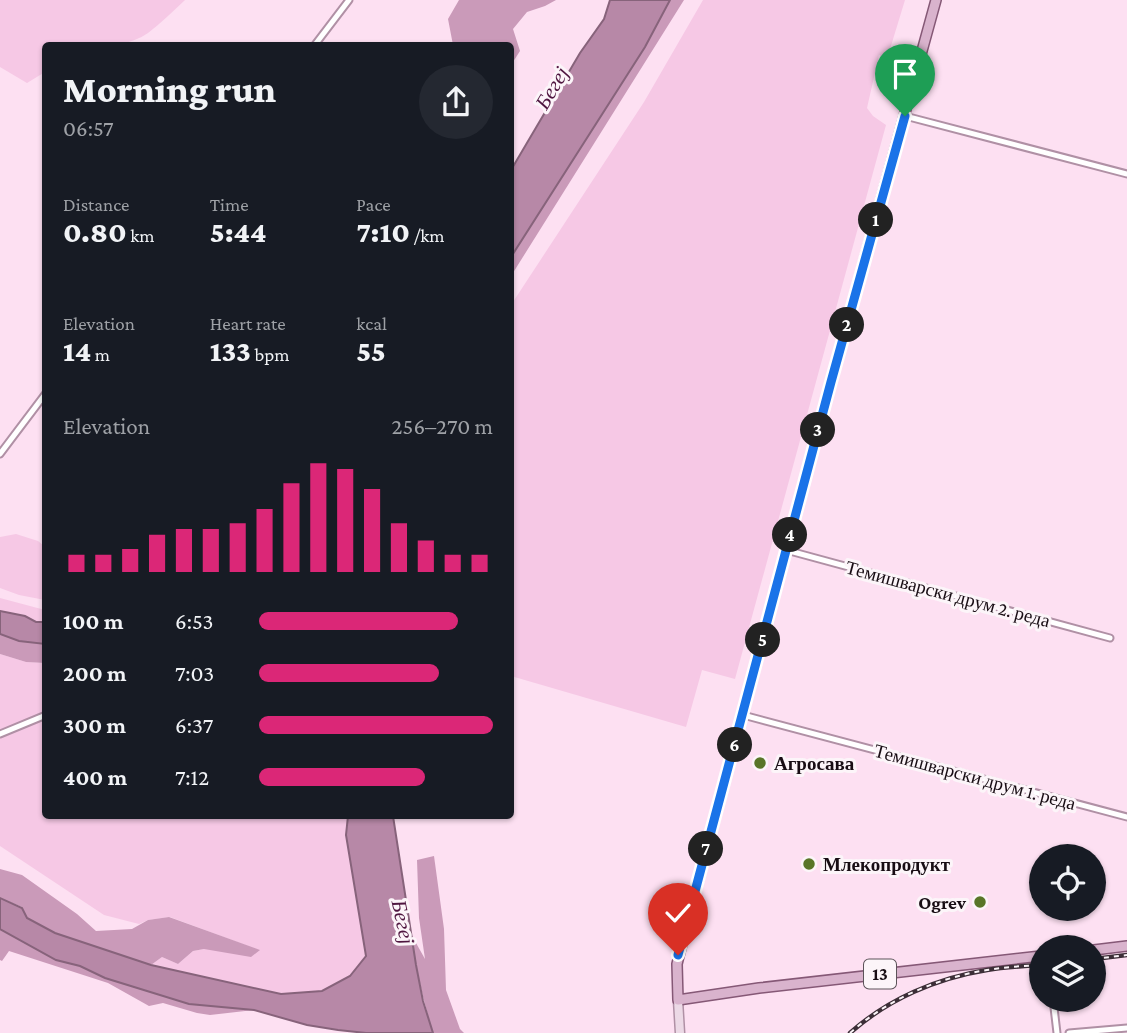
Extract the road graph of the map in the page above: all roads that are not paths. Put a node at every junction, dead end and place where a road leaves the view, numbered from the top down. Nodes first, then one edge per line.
1 (349, 0) edge
2 (936, 0) edge
3 (317, 42) edge
4 (905, 116) junction
5 (1127, 174) edge
6 (42, 398) edge
7 (0, 454) edge
8 (786, 550) junction
9 (1110, 638) dead end
10 (743, 715) junction
11 (42, 717) edge
12 (0, 734) edge
13 (1127, 817) edge
14 (1127, 946) edge
15 (1106, 949) edge
16 (1029, 957) edge
17 (678, 1000) junction
18 (1055, 1012) edge
19 (1127, 1028) edge
20 (680, 1033) edge
21 (1057, 1033) edge
22 (1069, 1033) edge

1 - 3 street
2 - 4 main road
4 - 5 street
4 - 8 main road
6 - 7 street
8 - 9 street, Темишварски друм 2. реда
8 - 10 main road
10 - 13 street, Темишварски друм 1. реда
10 - 17 main road
11 - 12 street
14 - 15 main road
16 - 17 main road, 13
17 - 20 main road
18 - 21 street
19 - 22 street

